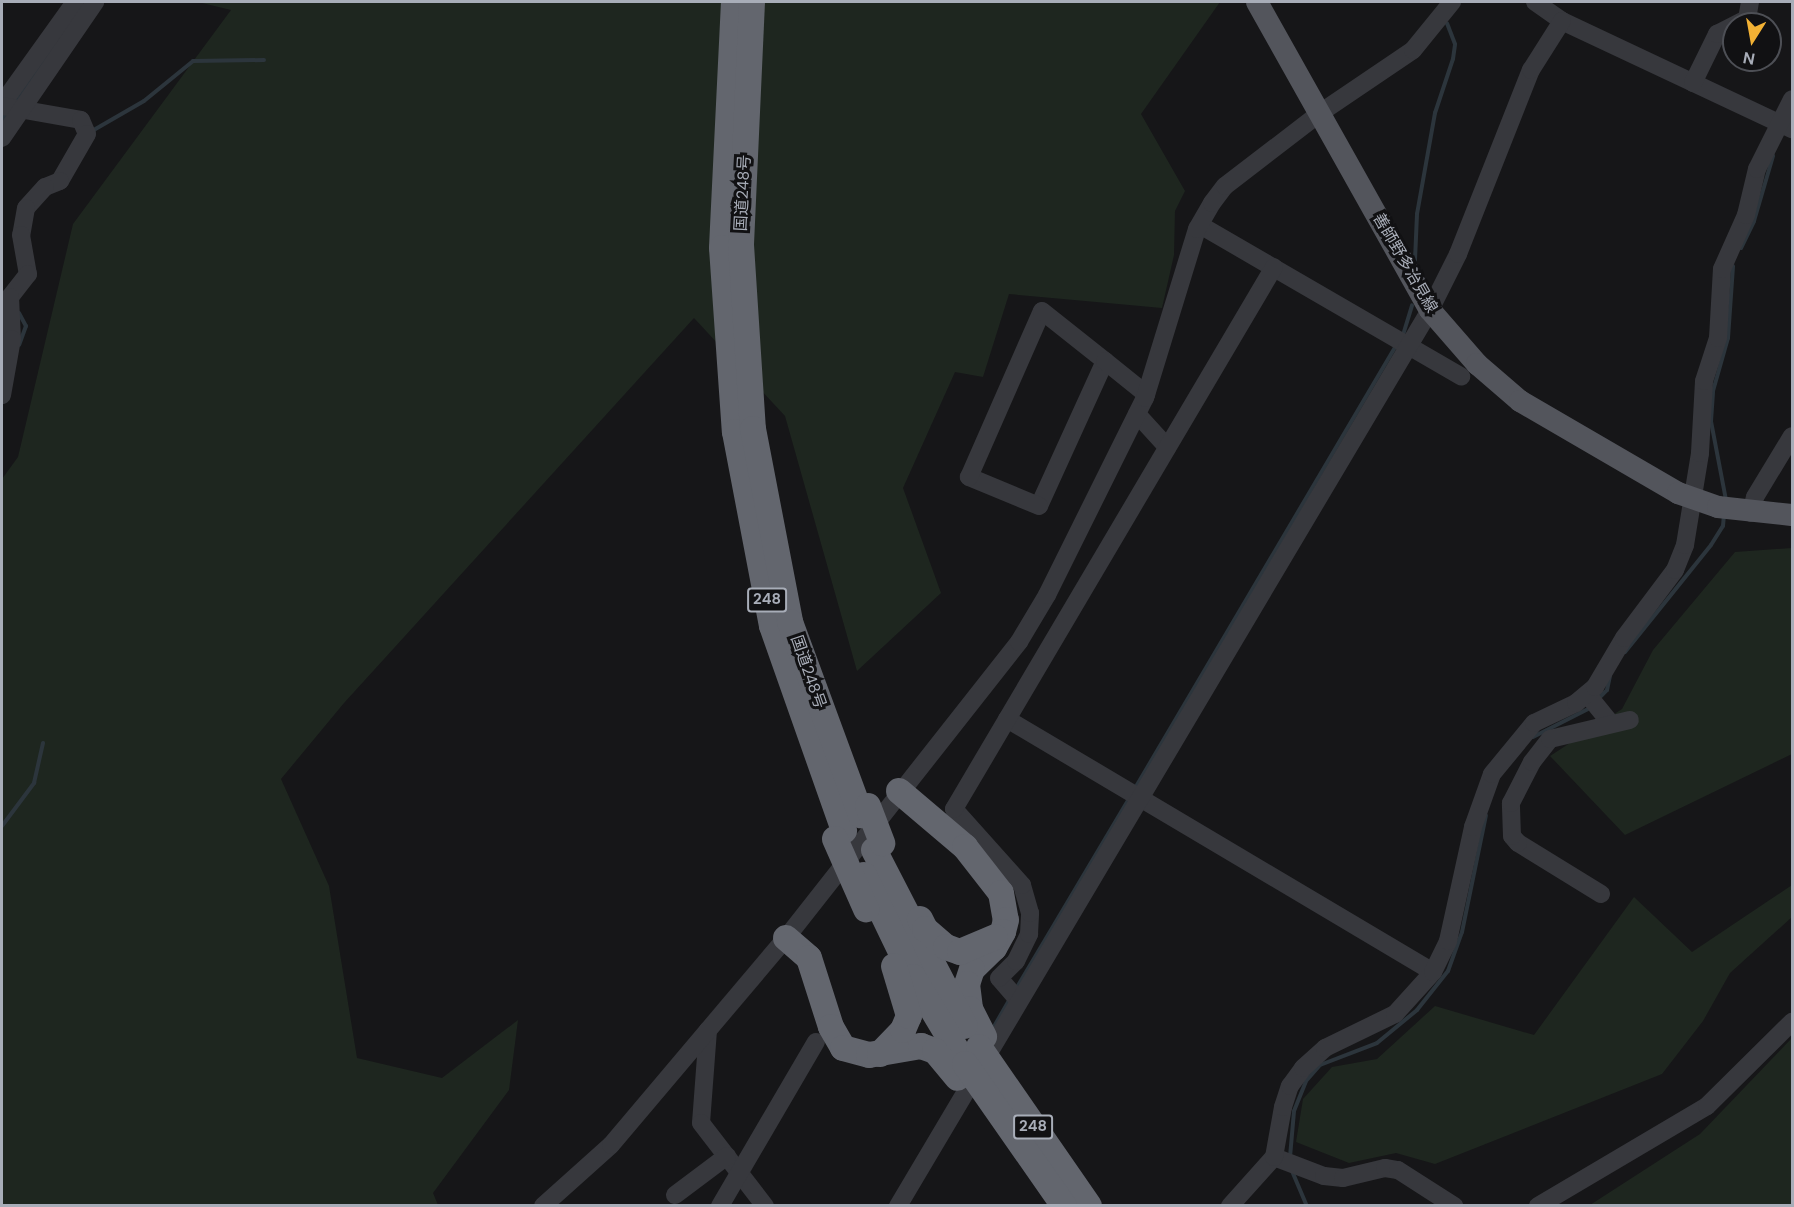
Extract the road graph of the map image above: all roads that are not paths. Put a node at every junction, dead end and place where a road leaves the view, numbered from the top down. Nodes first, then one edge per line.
1 (75, 2) edge
2 (95, 2) edge
3 (734, 2) edge
4 (752, 2) edge
5 (1257, 2) edge
6 (1452, 2) edge
7 (1534, 2) edge
8 (1750, 2) edge
9 (1562, 21) junction
10 (1693, 83) junction
11 (1792, 99) edge
12 (2, 105) edge
13 (22, 107) junction
14 (1320, 113) junction
15 (1784, 124) edge
16 (2, 138) edge
17 (1200, 225) junction
18 (1274, 267) junction
19 (1430, 310) junction
20 (1398, 341) junction
21 (1105, 361) junction
22 (1461, 376) dead end
23 (1146, 394) junction
24 (2, 395) edge
25 (1137, 414) junction
26 (1792, 436) edge
27 (1167, 447) junction
28 (1692, 499) junction
29 (1734, 510) junction
30 (1792, 515) edge
31 (1593, 699) junction
32 (1007, 719) junction
33 (1539, 720) junction
34 (1630, 720) dead end
35 (1611, 724) junction
36 (1550, 739) junction
37 (899, 791) junction
38 (1131, 795) junction
39 (849, 821) junction
40 (878, 847) junction
41 (1601, 894) dead end
42 (1003, 932) junction
43 (786, 938) junction
44 (1433, 972) junction
45 (1013, 994) junction
46 (1792, 1022) edge
47 (708, 1030) junction
48 (816, 1042) dead end
49 (880, 1054) junction
50 (971, 1057) junction
51 (728, 1156) junction
52 (1286, 1162) junction
53 (740, 1172) junction
54 (675, 1195) dead end
55 (543, 1206) edge
56 (720, 1206) edge
57 (765, 1206) edge
58 (898, 1206) edge
59 (1057, 1206) edge
60 (1064, 1206) edge
61 (1089, 1206) edge
62 (1230, 1206) edge
63 (1454, 1206) edge
64 (1538, 1206) edge

1 - 12 street
2 - 13 street
3 - 39 highway, 国道248号 / 248
4 - 39 highway, 国道248号 / 248
5 - 14 main road, 善師野多治見線
6 - 14 street
7 - 9 street
8 - 10 street
9 - 10 street
9 - 19 street
10 - 15 street
11 - 15 street
12 - 13 street
13 - 16 street
13 - 24 street
14 - 17 street
14 - 19 main road, 善師野多治見線
15 - 28 street
17 - 18 street
17 - 23 street
18 - 20 street
18 - 27 street
19 - 20 street
19 - 28 main road, 善師野多治見線
20 - 22 street
20 - 38 street
21 - 21 street
21 - 23 street
23 - 25 street
25 - 27 street
25 - 37 street
26 - 29 street
27 - 32 street
28 - 29 main road, 善師野多治見線
28 - 31 street
29 - 30 main road, 善師野多治見線
31 - 33 street
31 - 35 street
32 - 38 street
32 - 45 street
33 - 36 street
33 - 44 street
34 - 35 street
35 - 36 street
36 - 41 street
37 - 42 highway
37 - 43 street
38 - 44 street
38 - 45 street
39 - 40 highway, 国道248号 / 248
39 - 49 highway, bridge
39 - 50 highway, 国道248号 / 248
40 - 42 highway
40 - 50 highway, 国道248号 / 248
42 - 50 highway
43 - 47 street
43 - 49 highway
44 - 52 street
45 - 58 street
46 - 64 street
47 - 51 street
47 - 55 street
48 - 53 street
49 - 50 highway
50 - 59 highway
50 - 60 highway, 国道248号 / 248, bridge
50 - 61 highway, 国道248号 / 248, bridge
51 - 53 street
51 - 54 street
52 - 62 street
52 - 63 street
53 - 56 street
53 - 57 street

